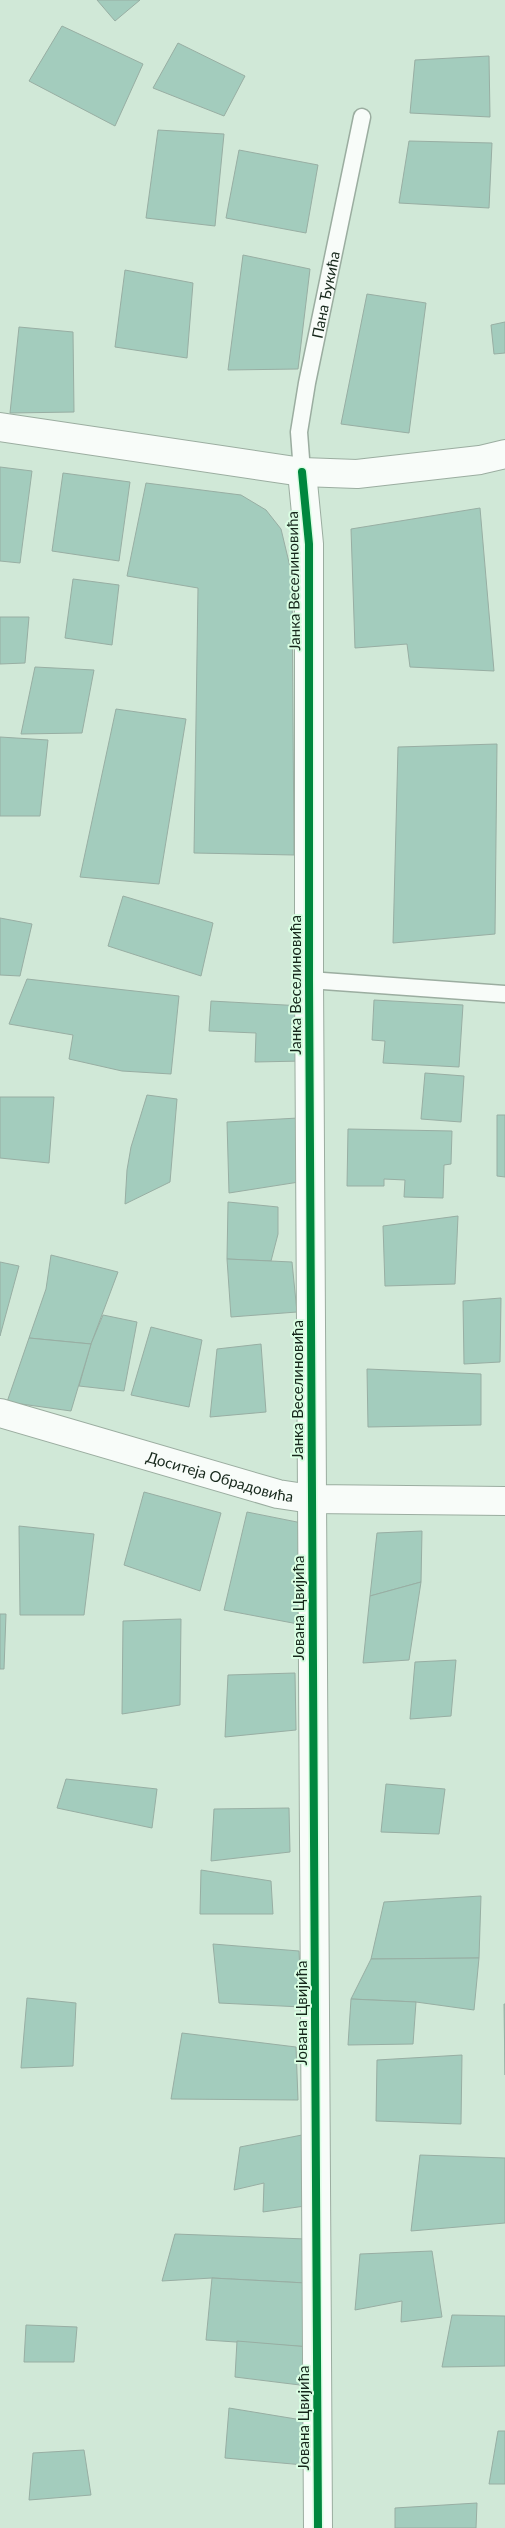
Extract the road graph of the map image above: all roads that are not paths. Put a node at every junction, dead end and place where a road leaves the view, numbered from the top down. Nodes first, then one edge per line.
1 (362, 117) dead end
2 (0, 427) edge
3 (505, 454) edge
4 (302, 472) junction
5 (308, 980) junction
6 (505, 994) edge
7 (0, 1413) edge
8 (312, 1499) junction
9 (505, 1501) edge
10 (318, 2528) edge

1 - 4 lane, Пана Ђукића
2 - 4 street
3 - 4 street
4 - 5 street, Јанка Веселиновића
5 - 6 lane
5 - 8 street, Јанка Веселиновића
7 - 8 street, Доситеја Обрадовића
8 - 9 street, Доситеја Обрадовића
8 - 10 street, Јована Цвијића

